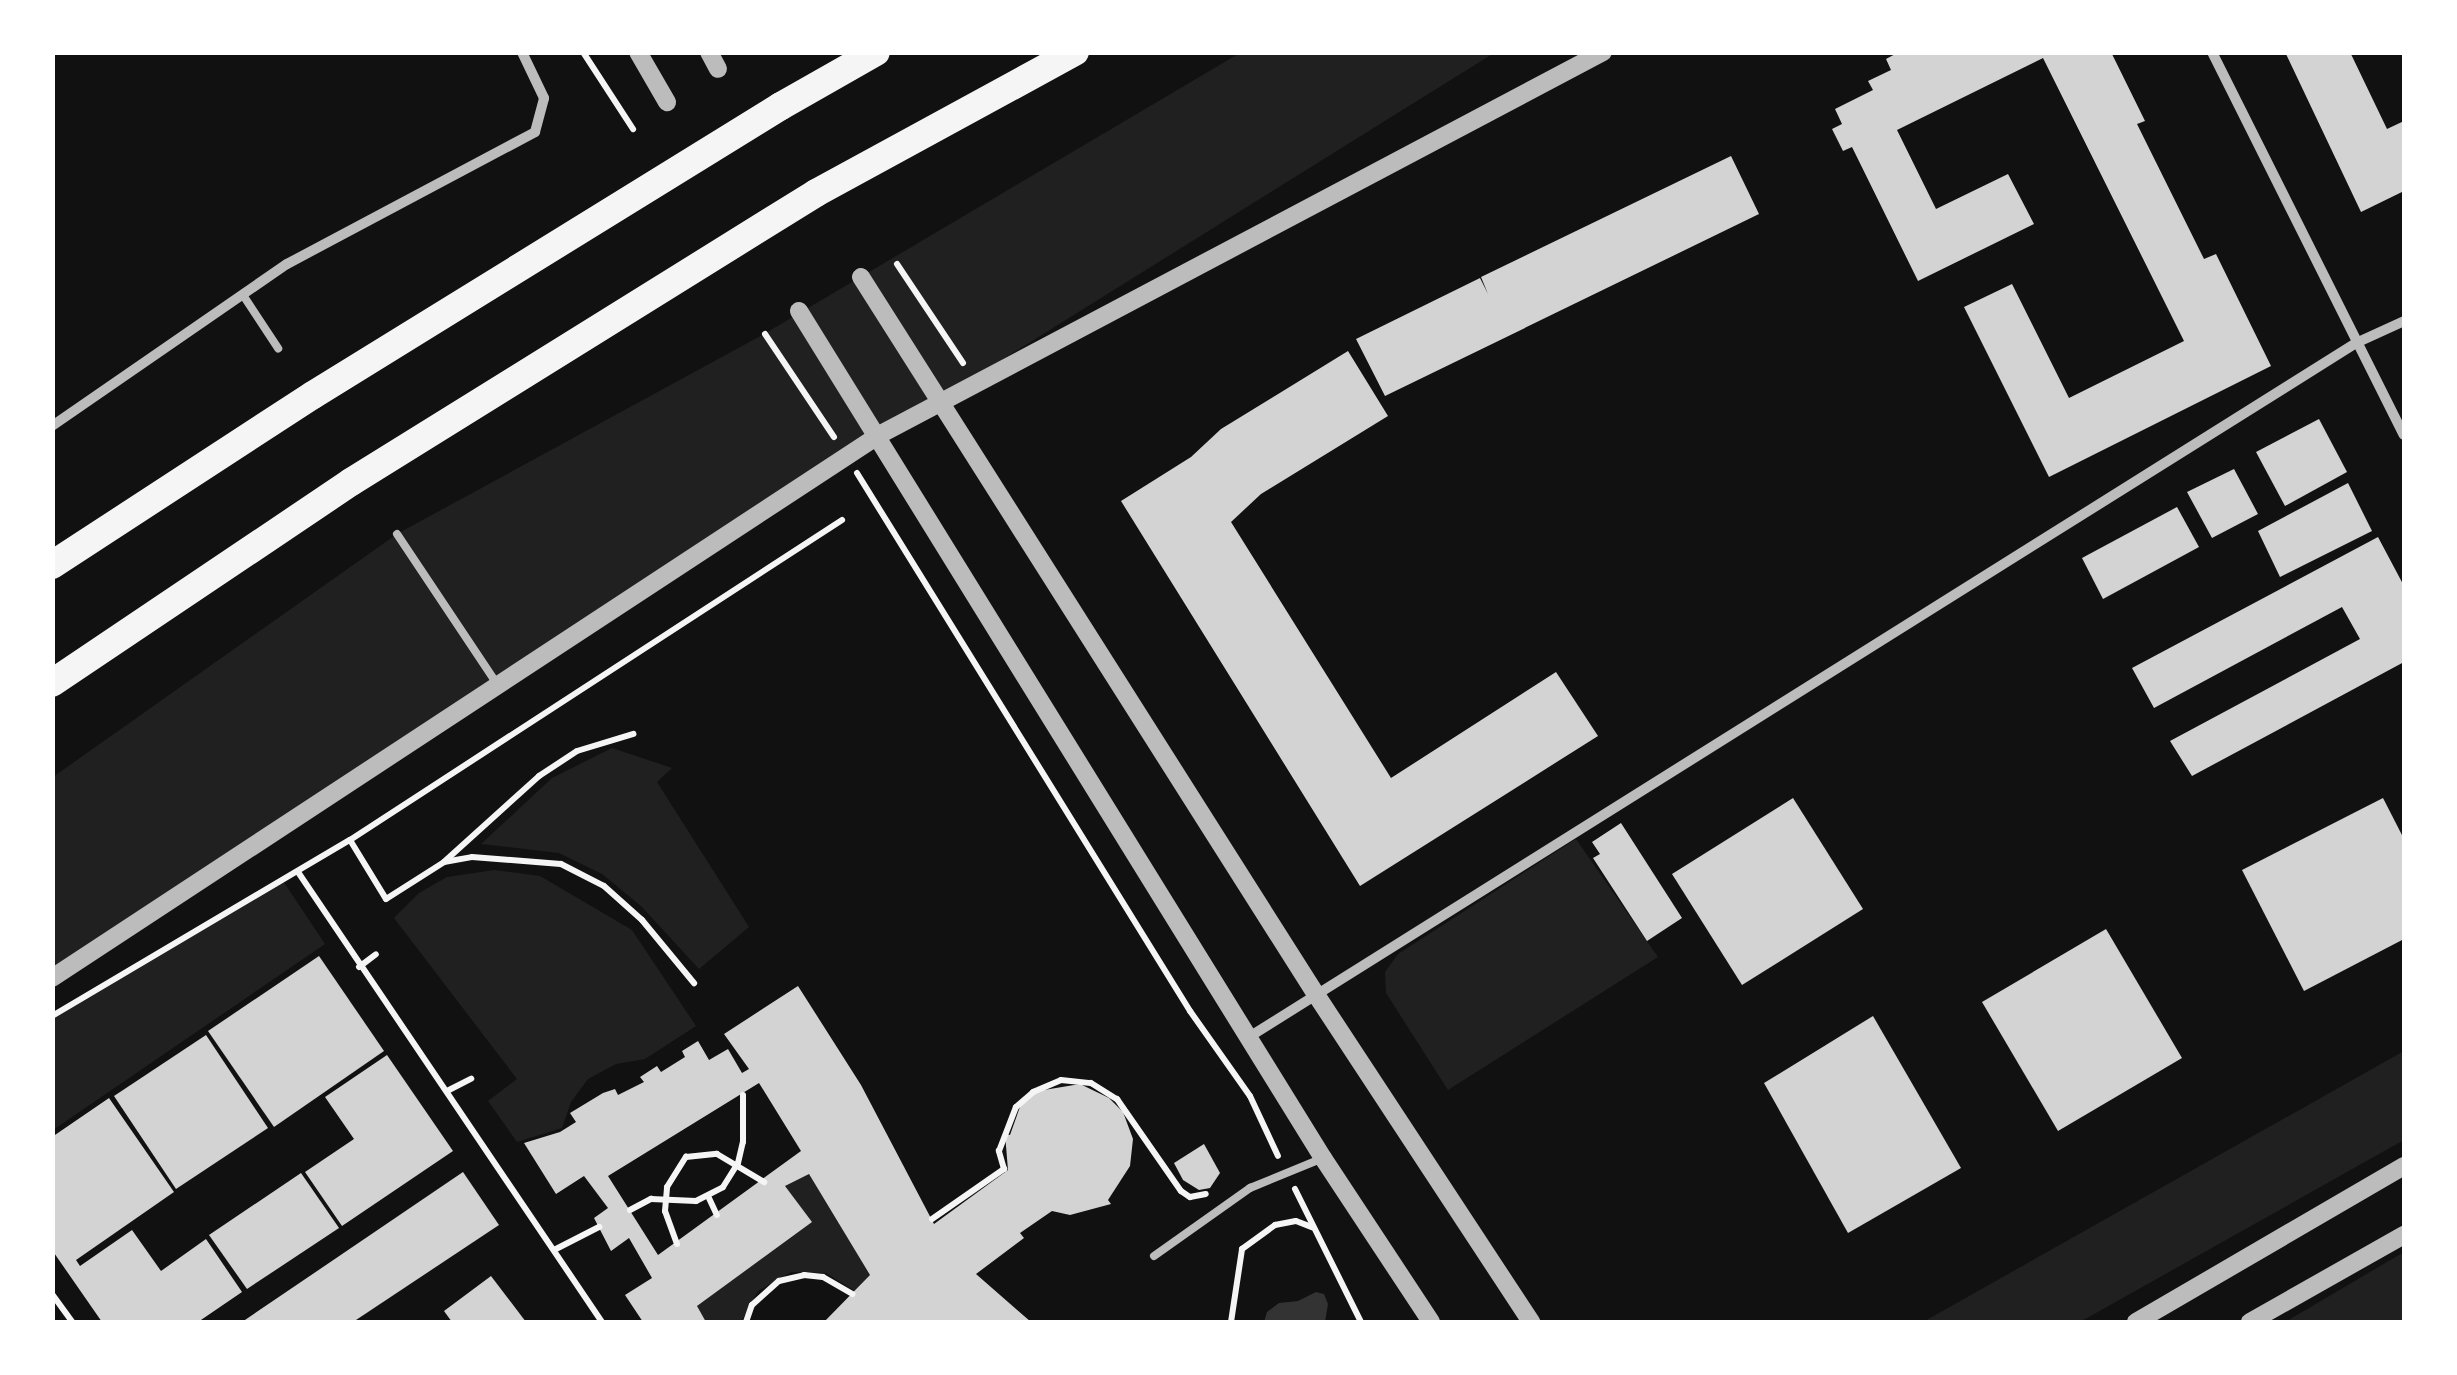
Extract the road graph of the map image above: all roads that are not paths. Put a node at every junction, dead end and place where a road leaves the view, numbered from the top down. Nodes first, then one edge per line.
1 (522, 52) edge
2 (638, 52) edge
3 (876, 52) edge
4 (1075, 52) edge
5 (1603, 52) edge
6 (2212, 52) edge
7 (668, 102) dead end
8 (862, 277) dead end
9 (243, 295) junction
10 (799, 311) dead end
11 (2404, 321) edge
12 (2356, 343) junction
13 (278, 348) dead end
14 (940, 400) junction
15 (52, 426) edge
16 (879, 435) junction
17 (2404, 435) edge
18 (397, 534) dead end
19 (52, 566) edge
20 (52, 682) edge
21 (498, 685) junction
22 (52, 978) edge
23 (1315, 993) junction
24 (1249, 1036) junction
25 (1323, 1158) junction
26 (2404, 1166) edge
27 (2404, 1234) edge
28 (1154, 1256) dead end
29 (1430, 1322) edge
30 (1530, 1322) edge
31 (2136, 1322) edge
32 (2250, 1322) edge

1 - 9 street
2 - 7 street
3 - 19 highway
4 - 20 highway
5 - 14 street
6 - 12 street
8 - 14 street
9 - 13 lane
9 - 15 street
10 - 16 street
11 - 12 street
12 - 17 street
12 - 23 street
14 - 16 street
14 - 23 street
16 - 21 street
16 - 24 street
18 - 21 lane
21 - 22 street
23 - 24 street
23 - 30 street
24 - 25 street
25 - 28 lane
25 - 29 street
26 - 31 street
27 - 32 street

